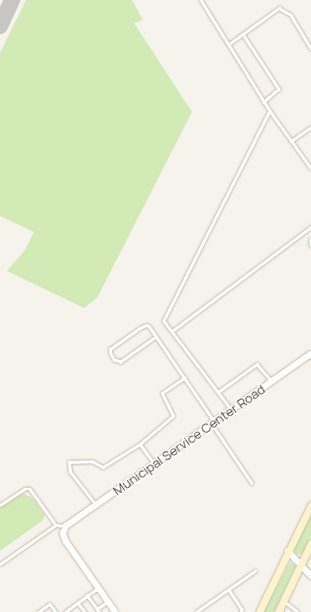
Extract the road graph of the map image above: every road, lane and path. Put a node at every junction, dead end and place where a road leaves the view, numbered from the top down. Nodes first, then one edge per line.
1 (201, 0) edge
2 (243, 34) junction
3 (229, 44) junction
4 (311, 48) edge
5 (264, 102) junction
6 (270, 111) junction
7 (311, 127) edge
8 (291, 141) junction
9 (311, 168) edge
10 (311, 227) edge
11 (311, 239) edge
12 (311, 245) edge
13 (172, 331) junction
14 (156, 337) junction
15 (311, 354) edge
16 (184, 378) junction
17 (272, 381) junction
18 (218, 392) junction
19 (231, 410) junction
20 (213, 423) junction
21 (140, 444) junction
22 (155, 464) junction
23 (252, 483) dead end
24 (0, 505) edge
25 (96, 505) junction
26 (311, 505) edge
27 (56, 525) junction
28 (66, 526) junction
29 (311, 543) edge
30 (288, 551) junction
31 (0, 564) edge
32 (300, 564) junction
33 (255, 572) dead end
34 (311, 576) edge
35 (98, 588) junction
36 (229, 590) junction
37 (87, 595) junction
38 (283, 600) junction
39 (108, 602) junction
40 (78, 603) junction
41 (98, 609) junction
42 (38, 612) edge
43 (56, 612) edge
44 (65, 612) edge
45 (84, 612) edge
46 (100, 612) edge
47 (115, 612) edge
48 (196, 612) edge
49 (240, 612) edge
50 (259, 612) edge
51 (278, 612) edge
52 (298, 612) edge

1 - 3 lane
2 - 3 lane
2 - 4 lane
2 - 5 lane
3 - 5 lane
5 - 6 lane
6 - 8 lane
6 - 13 lane
7 - 8 lane
8 - 9 lane
10 - 13 lane
11 - 12 lane
13 - 18 lane
14 - 14 lane
14 - 16 lane
15 - 17 street, Municipal Service Center Road
16 - 20 lane
16 - 21 lane
17 - 18 lane
17 - 19 street, Municipal Service Center Road
18 - 19 lane
19 - 20 street, Municipal Service Center Road
20 - 22 street, Municipal Service Center Road
20 - 23 lane
21 - 22 lane
21 - 25 lane
22 - 25 street, Municipal Service Center Road
24 - 27 lane
25 - 28 street, Municipal Service Center Road
26 - 30 main road
27 - 28 lane
27 - 31 lane
28 - 35 street
29 - 32 main road
30 - 32 street
30 - 50 main road
32 - 34 street
32 - 38 main road
33 - 36 lane
35 - 37 lane
35 - 39 street
36 - 48 lane
36 - 49 lane
37 - 40 lane
37 - 41 lane
38 - 51 main road
38 - 52 lane
39 - 41 lane
39 - 47 street
40 - 44 lane
40 - 45 lane
41 - 46 lane
42 - 43 lane

